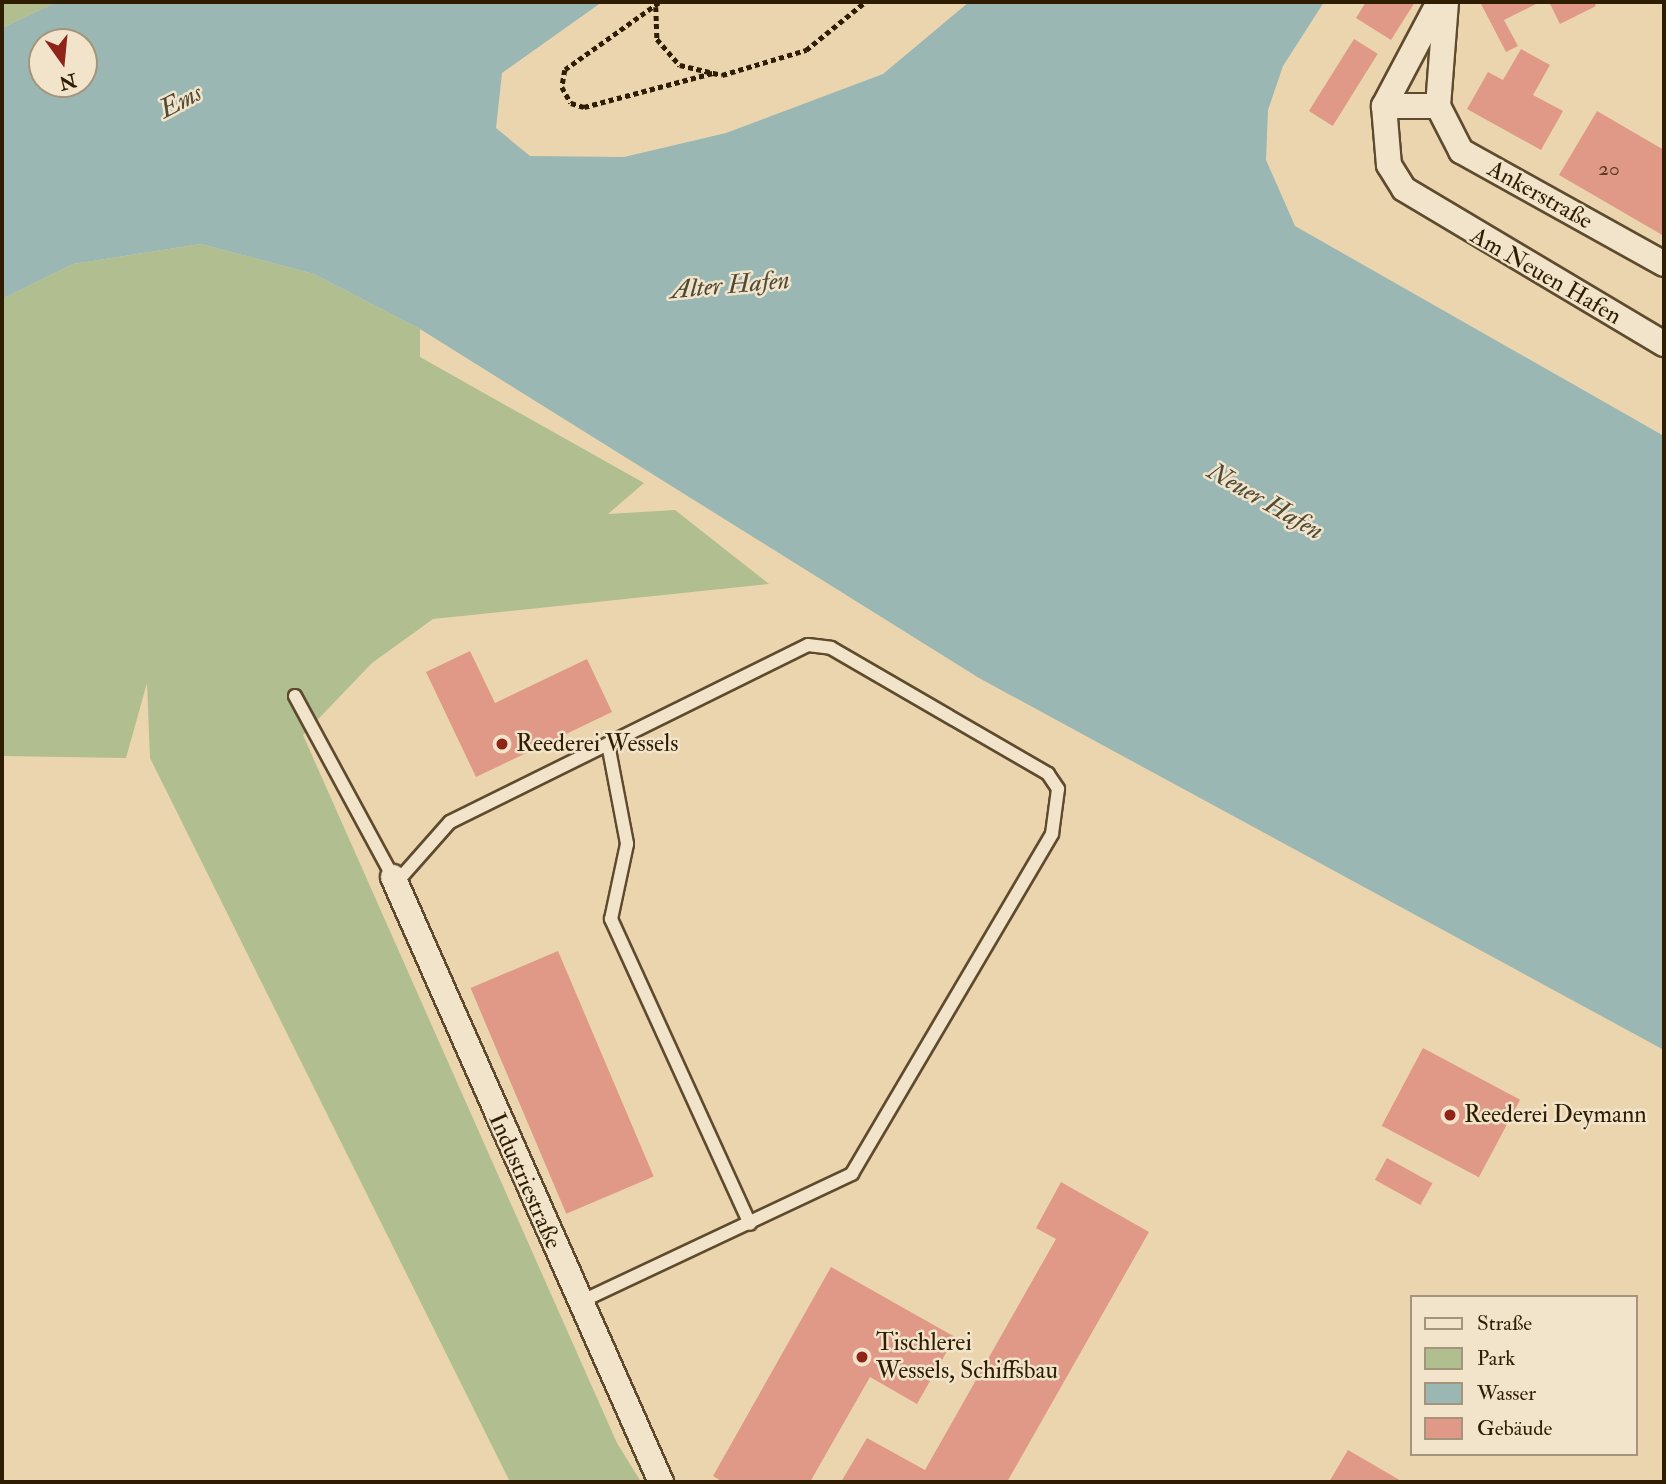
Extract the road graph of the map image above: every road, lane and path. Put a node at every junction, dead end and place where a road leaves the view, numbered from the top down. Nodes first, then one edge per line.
1 (660, 2) edge
2 (865, 2) edge
3 (1439, 2) edge
4 (1446, 2) edge
5 (713, 73) junction
6 (1384, 106) junction
7 (1438, 106) junction
8 (1664, 264) edge
9 (1664, 344) edge
10 (295, 696) dead end
11 (608, 744) junction
12 (395, 880) junction
13 (750, 1224) junction
14 (578, 1303) junction
15 (661, 1482) edge

1 - 5 path
1 - 5 path
2 - 5 path
3 - 6 street
4 - 7 street
6 - 7 street
6 - 9 street, Am Neuen Hafen
7 - 8 street, Ankerstraße
10 - 12 lane
11 - 12 lane
11 - 13 lane
11 - 13 lane
12 - 14 street, Industriestraße
13 - 14 lane
14 - 15 street, Industriestraße

